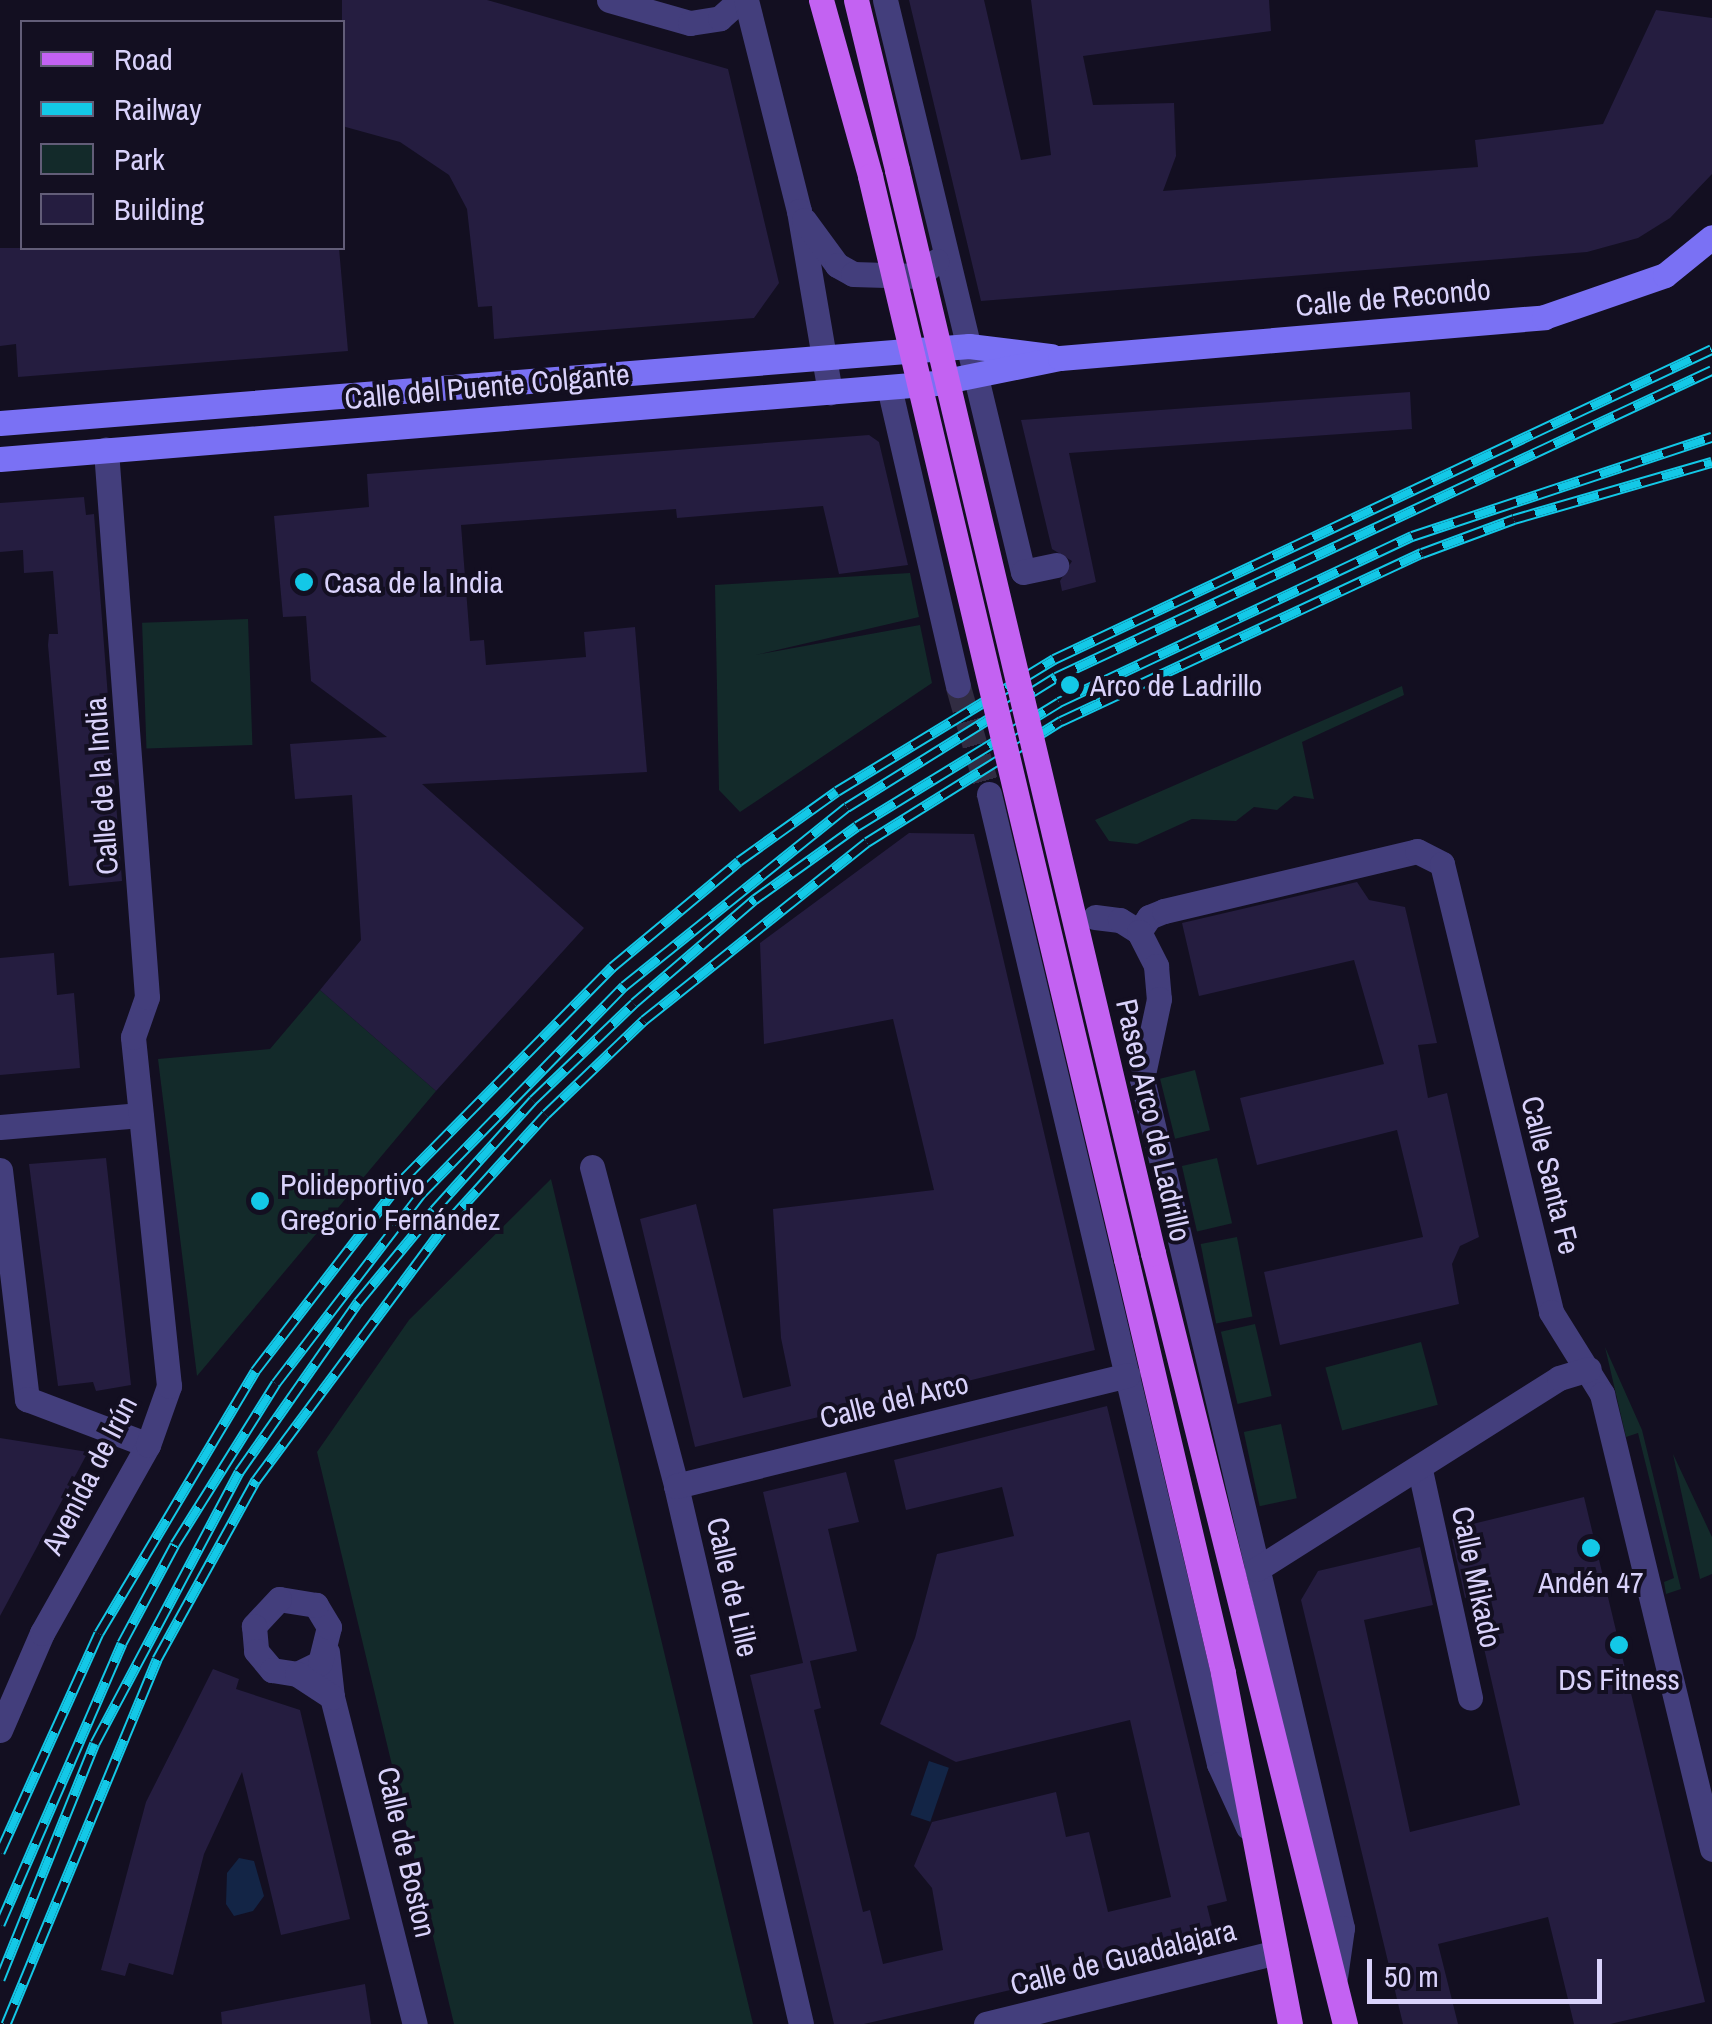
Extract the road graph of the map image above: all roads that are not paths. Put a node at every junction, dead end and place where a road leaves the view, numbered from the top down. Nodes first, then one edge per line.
1 (609, 0) edge
2 (743, 0) edge
3 (821, 0) edge
4 (856, 0) edge
5 (885, 0) edge
6 (799, 212) junction
7 (1712, 237) edge
8 (944, 245) junction
9 (969, 346) junction
10 (1060, 358) junction
11 (825, 359) junction
12 (979, 379) junction
13 (889, 387) junction
14 (830, 392) junction
15 (0, 423) edge
16 (106, 450) junction
17 (0, 459) edge
18 (1056, 565) dead end
19 (958, 686) tunnel mouth
20 (989, 794) tunnel mouth
21 (1094, 916) dead end
22 (1139, 932) junction
23 (140, 1116) junction
24 (0, 1126) edge
25 (592, 1167) dead end
26 (0, 1170) edge
27 (1588, 1368) junction
28 (1128, 1375) junction
29 (148, 1445) junction
30 (1420, 1470) junction
31 (676, 1486) junction
32 (1256, 1570) junction
33 (327, 1652) junction
34 (298, 1674) junction
35 (332, 1696) junction
36 (1470, 1698) dead end
37 (0, 1730) edge
38 (1254, 1840) junction
39 (1712, 1849) edge
40 (1276, 1952) junction
41 (1335, 1976) junction
42 (415, 2024) edge
43 (801, 2024) edge
44 (986, 2024) edge
45 (1290, 2024) edge
46 (1346, 2024) edge

1 - 2 street
2 - 6 street
3 - 38 main road, Paseo Arco de Ladrillo, bridge
4 - 41 main road, Paseo Arco de Ladrillo, bridge
5 - 8 street
6 - 8 street
6 - 11 street
7 - 10 street, Calle de Recondo
8 - 9 street
9 - 10 street, Calle de Recondo
9 - 11 street, Calle del Puente Colgante
9 - 12 street
10 - 12 street, Calle de Recondo
11 - 14 street
11 - 15 street, Calle del Puente Colgante
12 - 13 street, Calle del Puente Colgante
12 - 18 street
13 - 14 street, Calle del Puente Colgante
13 - 19 street
14 - 16 street, Calle del Puente Colgante
16 - 17 street, Calle del Puente Colgante
16 - 23 street, Calle de la India
20 - 28 street, Paseo Arco de Ladrillo
21 - 22 street
22 - 27 street, Calle Santa Fe
22 - 32 street, Paseo Arco de Ladrillo
23 - 24 street
23 - 29 street, Avenida de Irún
25 - 31 street, Calle de Lille
26 - 29 street
27 - 30 street
27 - 39 street, Calle Santa Fe
28 - 31 street, Calle del Arco
28 - 38 street, Paseo Arco de Ladrillo
29 - 37 street, Avenida de Irún
30 - 32 street
30 - 36 street, Calle Mikado
31 - 43 street, Calle de Lille
32 - 41 street, Paseo Arco de Ladrillo
33 - 34 street
33 - 34 street, Calle de Boston
33 - 35 street, Calle de Boston
34 - 35 street, Calle de Boston
35 - 42 street, Calle de Boston
38 - 40 main road, Paseo Arco de Ladrillo
40 - 44 street, Calle de Guadalajara
40 - 45 main road, Paseo Arco de Ladrillo
41 - 46 main road, Paseo Arco de Ladrillo

